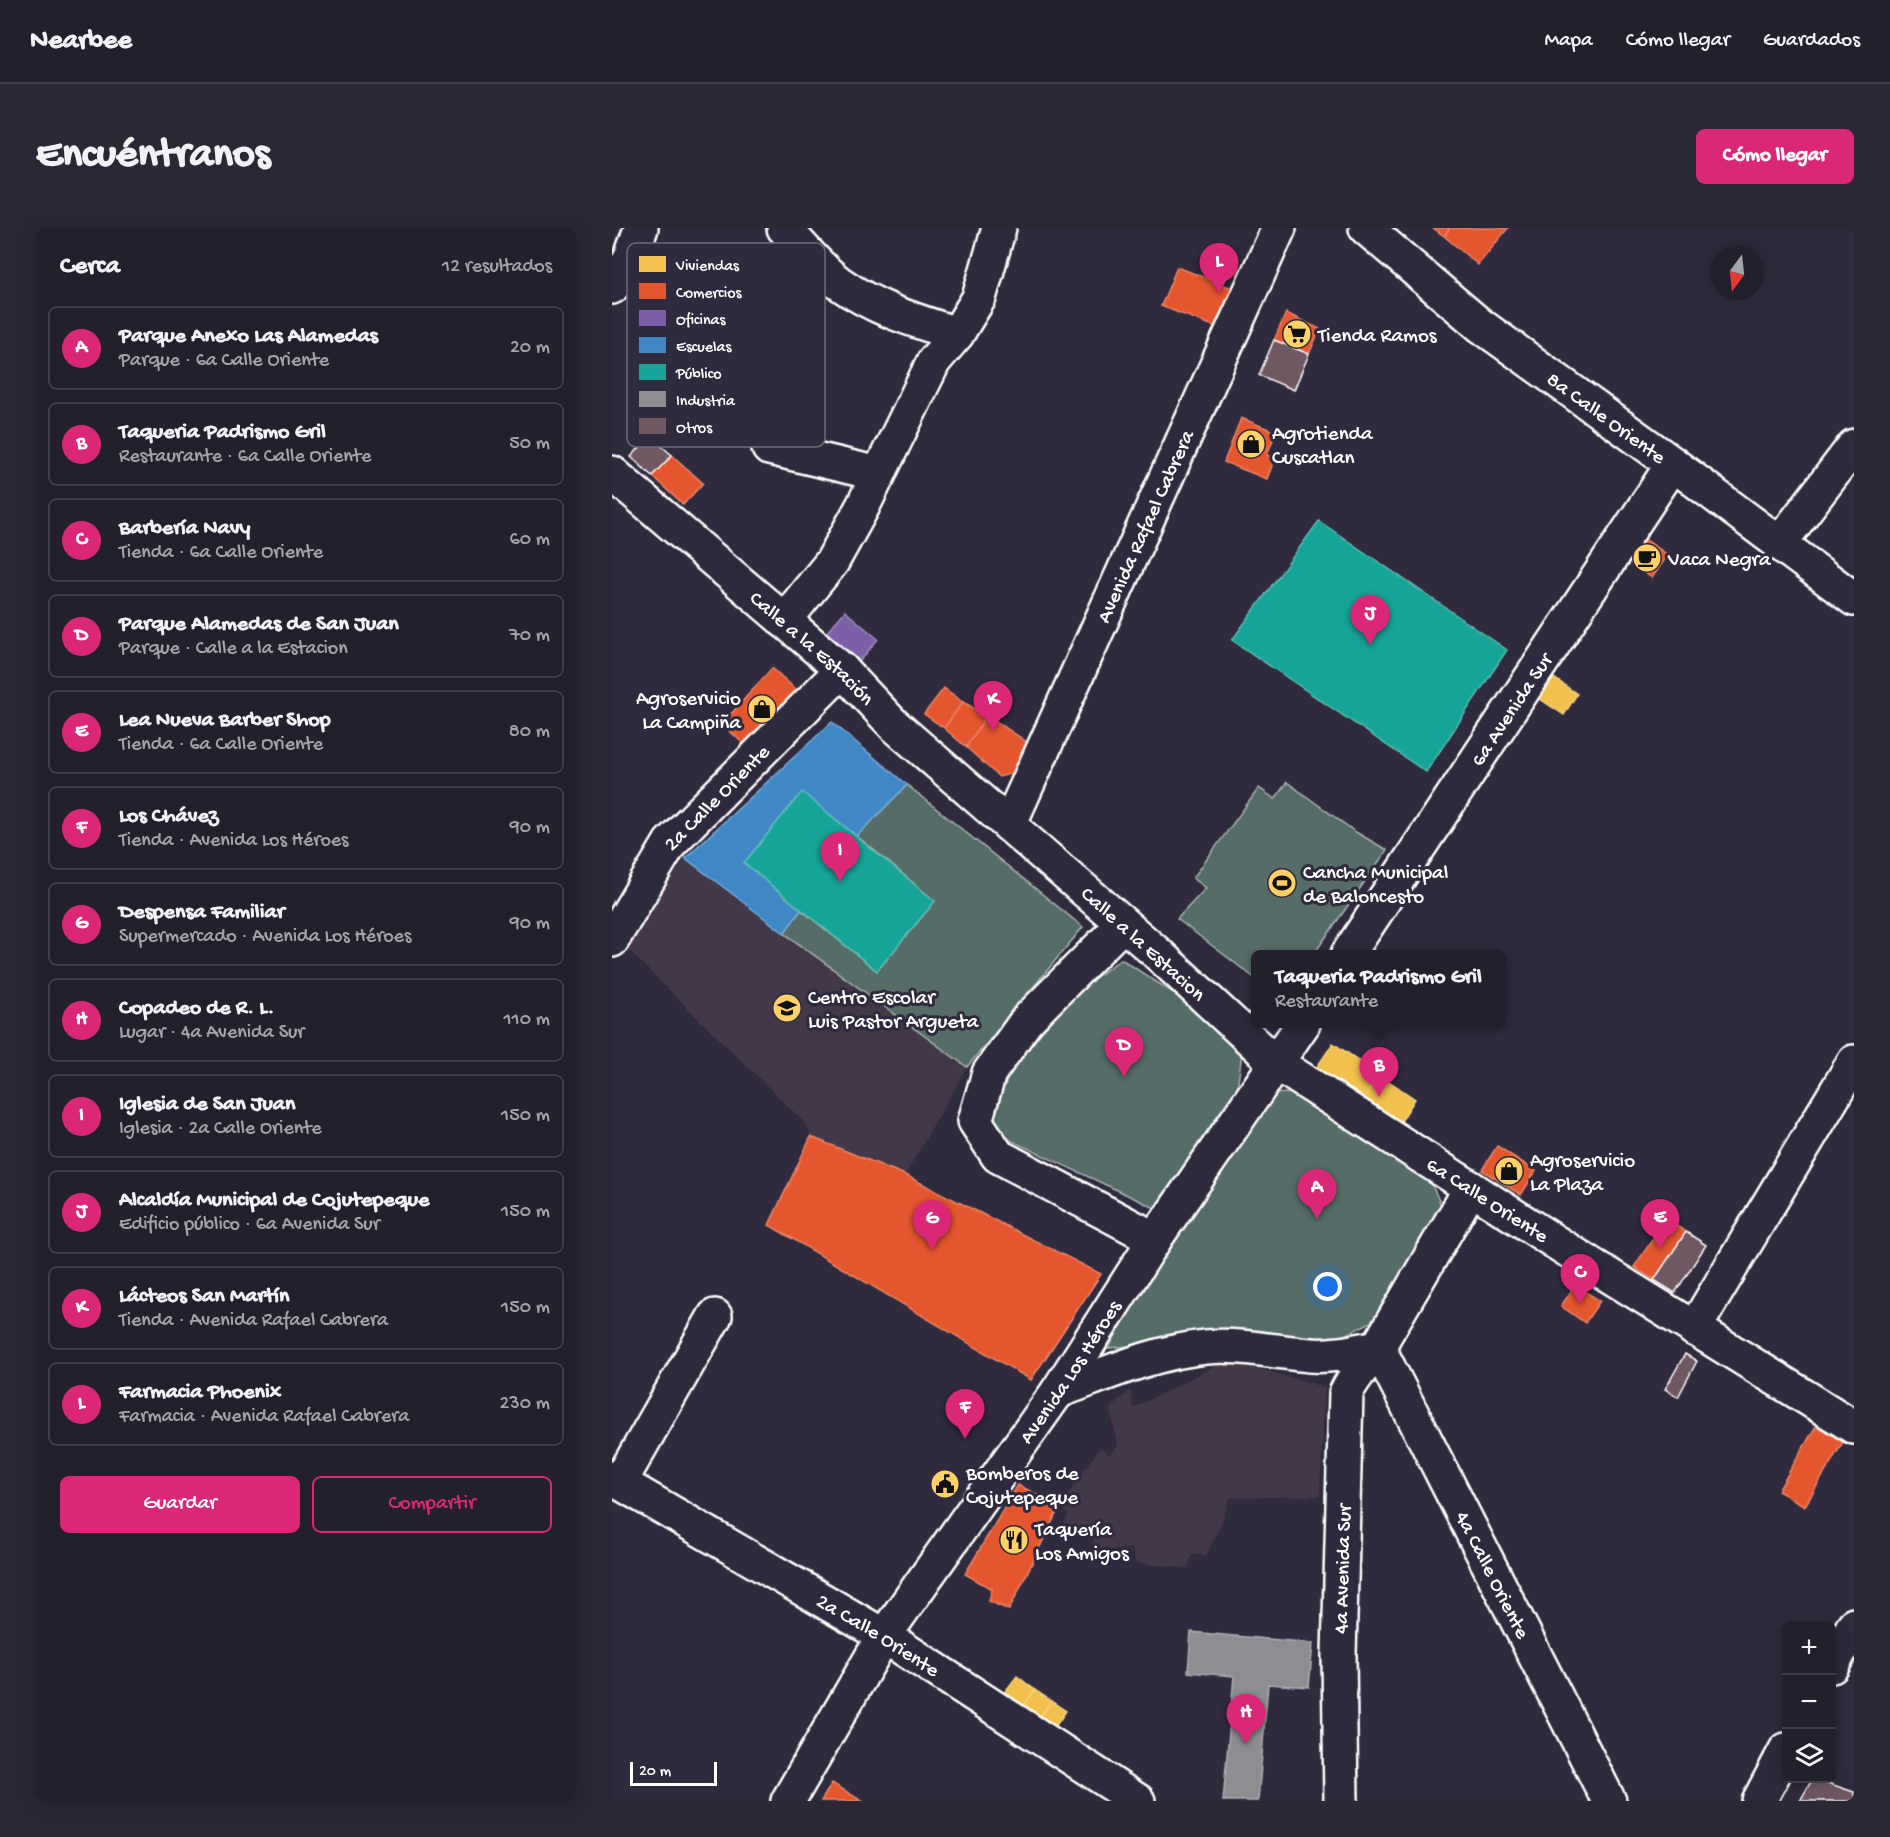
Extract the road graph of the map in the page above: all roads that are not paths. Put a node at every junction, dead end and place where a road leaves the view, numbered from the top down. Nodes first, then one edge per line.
1 (641, 228) edge
2 (784, 228) edge
3 (999, 228) edge
4 (1279, 228) edge
5 (1366, 228) edge
6 (636, 243) edge
7 (799, 243) edge
8 (627, 264) edge
9 (825, 269) edge
10 (612, 287) edge
11 (957, 334) junction
12 (1854, 446) edge
13 (769, 448) dead end
14 (1673, 464) junction
15 (612, 473) edge
16 (879, 474) junction
17 (1780, 543) junction
18 (1854, 599) edge
19 (784, 621) junction
20 (842, 670) junction
21 (1009, 825) junction
22 (621, 910) edge
23 (1123, 924) junction
24 (612, 940) edge
25 (1351, 950) edge
26 (1300, 1028) edge
27 (1854, 1062) edge
28 (1276, 1063) junction
29 (1471, 1188) junction
30 (1155, 1239) junction
31 (715, 1316) dead end
32 (1694, 1329) junction
33 (1378, 1347) junction
34 (1058, 1391) junction
35 (1854, 1427) edge
36 (616, 1480) edge
37 (1854, 1625) edge
38 (884, 1636) junction
39 (1836, 1659) edge
40 (1782, 1758) edge
41 (788, 1801) edge
42 (1138, 1801) edge
43 (1341, 1801) edge
44 (1609, 1801) edge
45 (1759, 1801) edge

1 - 6 street
2 - 7 street
3 - 11 street
4 - 21 street, Avenida Rafael Cabrera
5 - 14 street, 8a Calle Oriente
8 - 10 street
9 - 11 street
11 - 16 street
12 - 17 street
13 - 16 street
14 - 17 street, 8a Calle Oriente
14 - 25 street, 6a Avenida Sur
15 - 19 street, Calle a la Estación
16 - 19 street
17 - 18 street, 8a Calle Oriente
19 - 20 street, Calle a la Estación
20 - 21 street, Calle a la Estación
20 - 22 street, 2a Calle Oriente
21 - 23 street, Calle a la Estacion
22 - 24 street, 2a Calle Oriente
23 - 28 street, Calle a la Estacion
23 - 30 street
26 - 28 street
27 - 32 street
28 - 29 street, 6a Calle Oriente
28 - 30 street, Avenida Los Héroes
29 - 32 street, 6a Calle Oriente
29 - 33 street, 4a Avenida Sur
30 - 34 street, Avenida Los Héroes
31 - 36 street
32 - 35 street, 6a Calle Oriente
33 - 34 street
33 - 43 street, 4a Avenida Sur
33 - 44 street, 4a Calle Oriente
34 - 38 street, Avenida Los Héroes
36 - 38 street, 2a Calle Oriente
37 - 39 street
38 - 41 street, Avenida Los Héroes
38 - 42 street, 2a Calle Oriente
40 - 45 street

